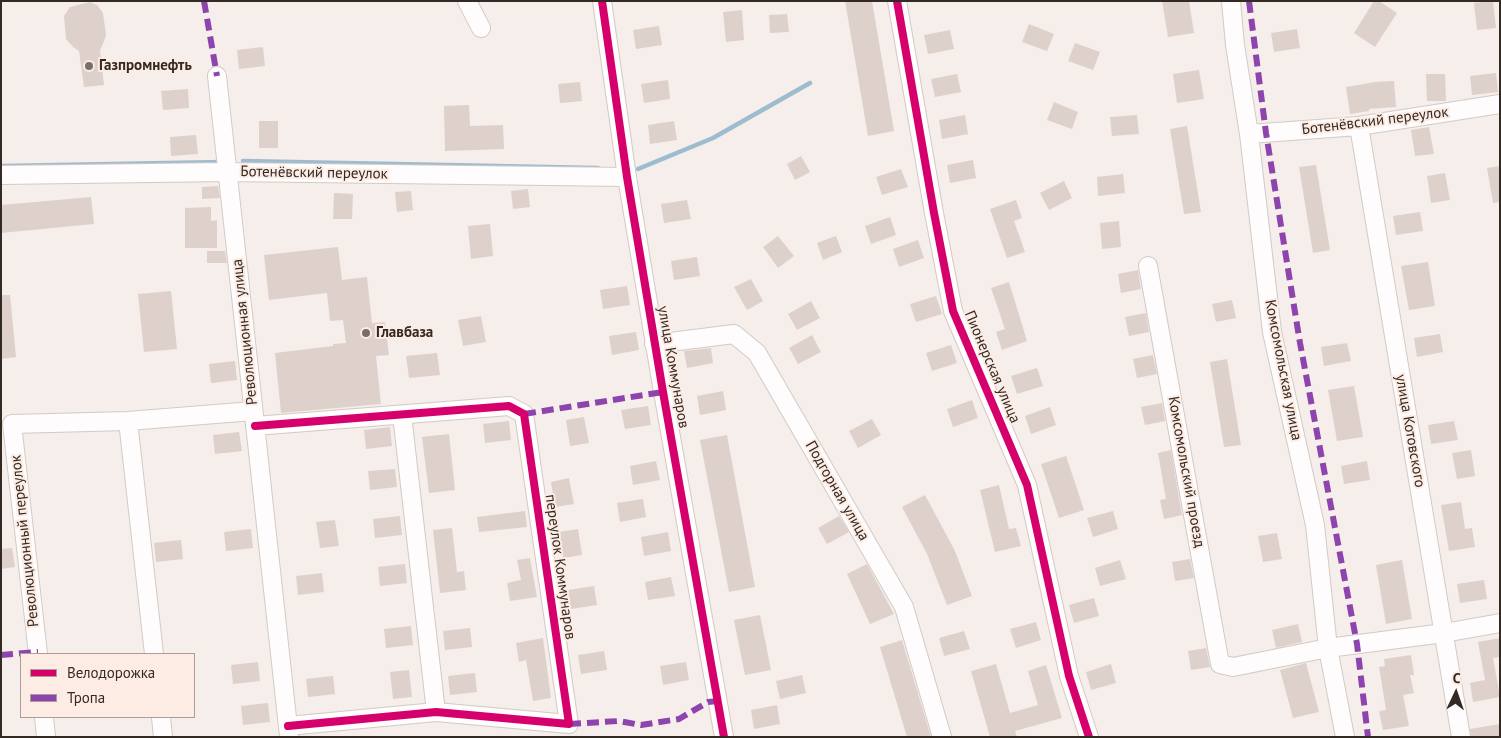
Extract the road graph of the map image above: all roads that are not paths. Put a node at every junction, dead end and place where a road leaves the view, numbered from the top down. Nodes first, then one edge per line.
1 (467, 1) edge
2 (602, 1) edge
3 (897, 1) edge
4 (1231, 1) edge
5 (480, 28) dead end
6 (217, 76) dead end
7 (1500, 104) edge
8 (1358, 126) junction
9 (1249, 134) junction
10 (228, 172) junction
11 (1, 175) edge
12 (627, 177) junction
13 (1148, 266) dead end
14 (654, 344) junction
15 (524, 414) joint
16 (402, 415) junction
17 (254, 418) junction
18 (128, 421) junction
19 (1500, 624) edge
20 (1444, 633) junction
21 (1328, 648) junction
22 (38, 653) edge
23 (154, 653) edge
24 (436, 712) junction
25 (44, 718) edge
26 (161, 718) edge
27 (288, 731) edge
28 (46, 737) edge
29 (163, 737) edge
30 (724, 737) edge
31 (942, 737) edge
32 (1089, 737) edge
33 (1344, 737) edge
34 (1461, 737) edge

1 - 5 street
2 - 12 street, улица Коммунаров
3 - 32 street, Пионерская улица
4 - 9 street, Комсомольская улица
6 - 10 street, Революционная улица
7 - 8 street, Ботенёвский переулок
8 - 9 street, Ботенёвский переулок
8 - 20 street, улица Котовского
9 - 21 street, Комсомольская улица
10 - 11 street, Ботенёвский переулок
10 - 12 street, Ботенёвский переулок
10 - 17 street, Революционная улица
12 - 14 street, улица Коммунаров
13 - 21 street, Комсомольский проезд
14 - 30 street, улица Коммунаров
14 - 31 street, Подгорная улица
15 - 16 street, Революционный переулок
15 - 24 street, переулок Коммунаров
16 - 17 street, Революционный переулок
16 - 24 street
17 - 18 street, Революционный переулок
17 - 27 street, Революционная улица
18 - 22 street, Революционный переулок
18 - 23 street
19 - 20 street
20 - 21 street
20 - 34 street, улица Котовского
21 - 33 street, Комсомольская улица
24 - 27 street
25 - 28 street
26 - 29 street

